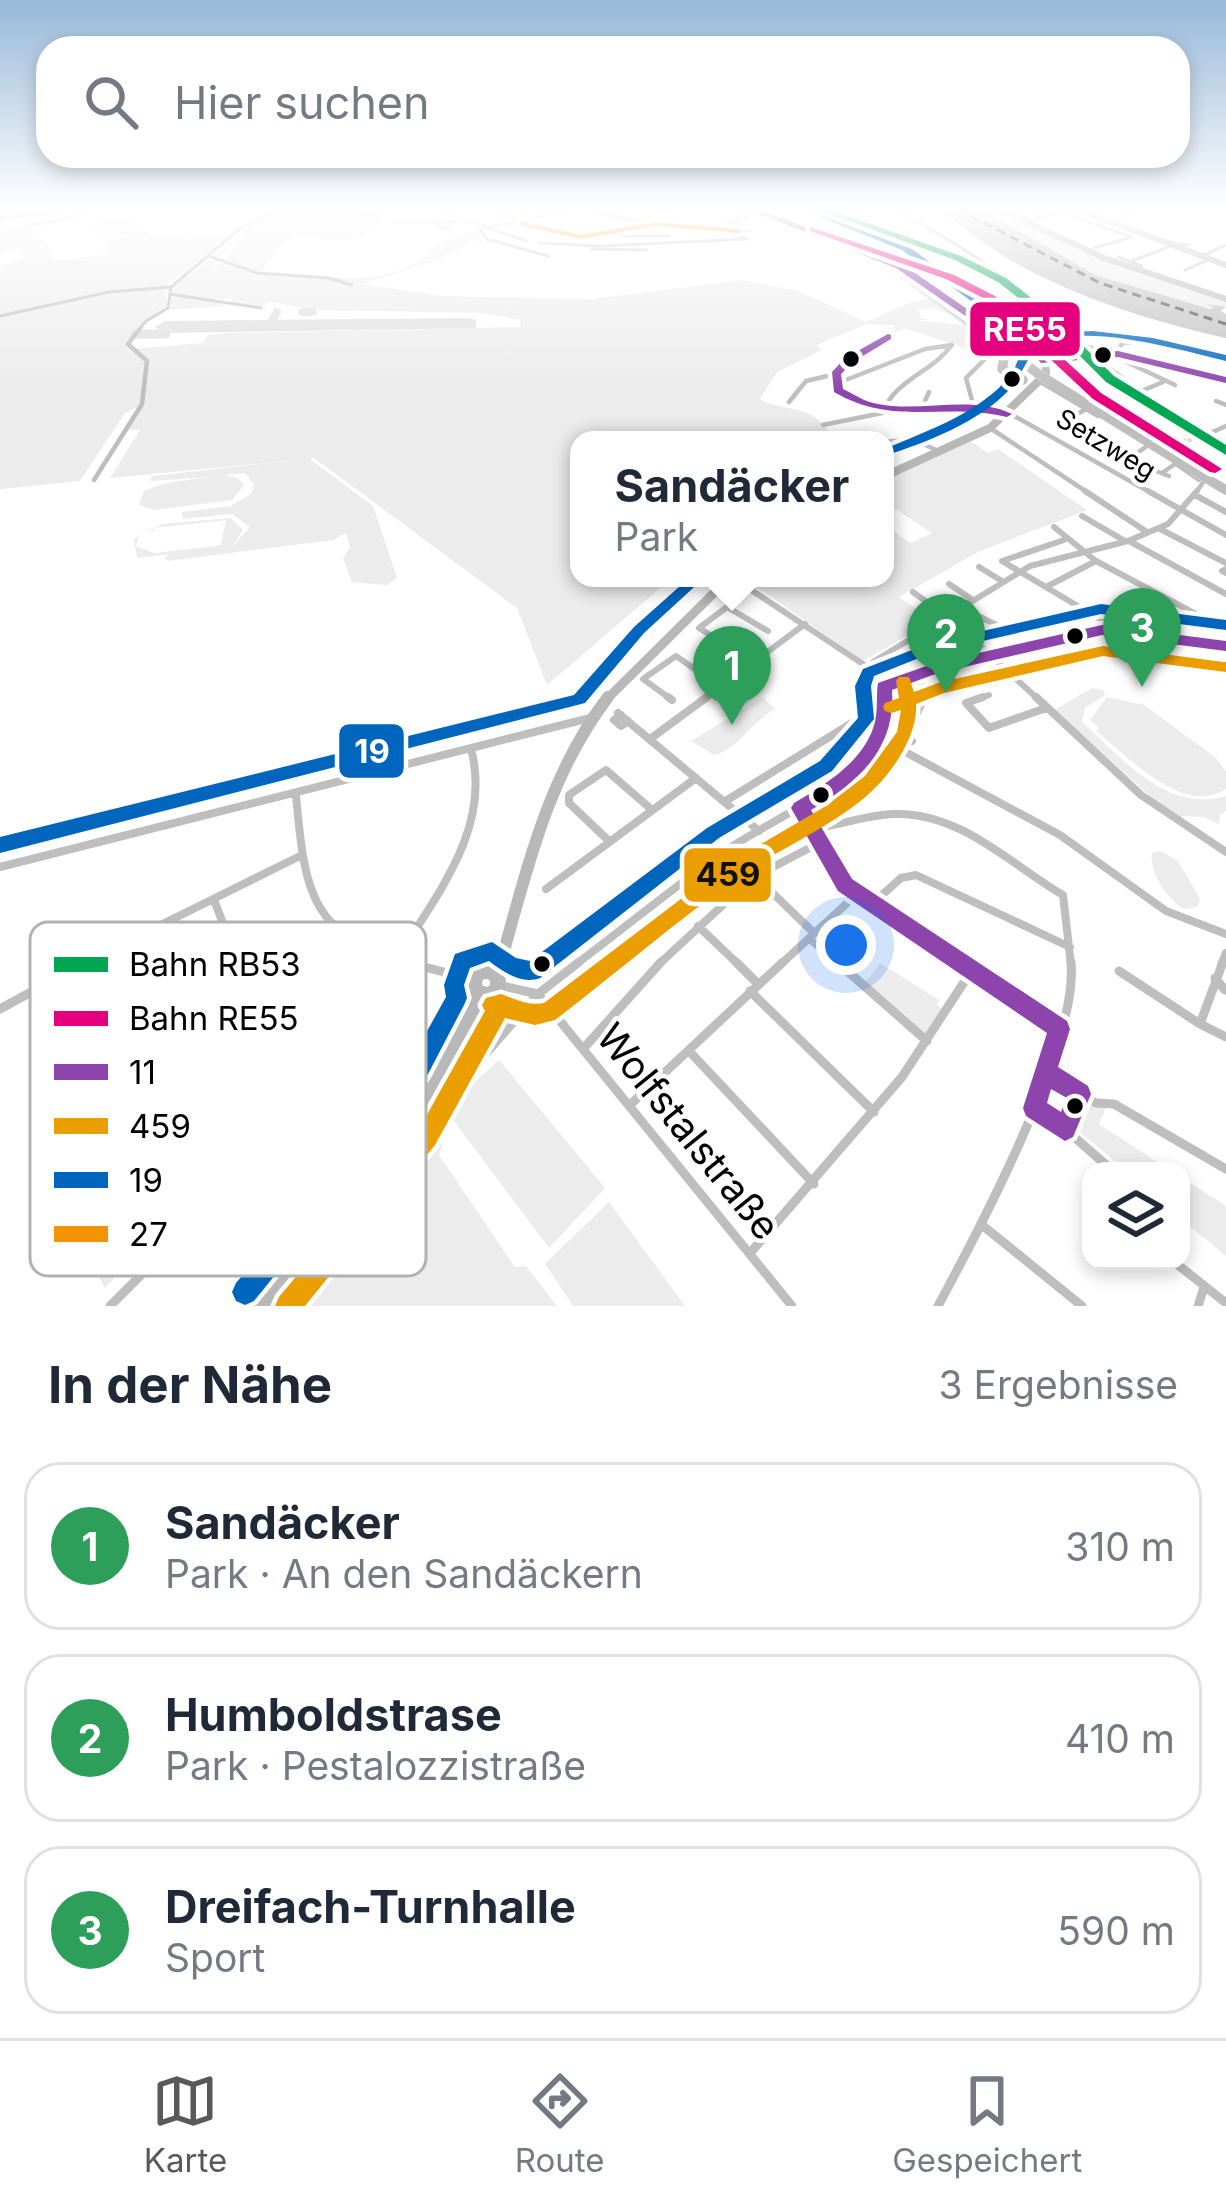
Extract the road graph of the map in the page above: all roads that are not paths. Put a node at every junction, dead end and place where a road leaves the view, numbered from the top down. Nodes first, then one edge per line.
1 (193, 270) edge
2 (248, 270) edge
3 (898, 270) edge
4 (900, 270) edge
5 (997, 270) edge
6 (1140, 270) edge
7 (352, 285) dead end
8 (170, 290) junction
9 (1226, 299) edge
10 (261, 308) dead end
11 (964, 314) junction
12 (0, 316) edge
13 (888, 338) dead end
14 (1018, 341) junction
15 (999, 344) junction
16 (1115, 354) junction
17 (1226, 355) edge
18 (1095, 357) junction
19 (1045, 361) junction
20 (1023, 363) junction
21 (1001, 366) junction
22 (836, 374) junction
23 (1042, 379) junction
24 (1023, 380) junction
25 (1226, 380) edge
26 (1164, 381) junction
27 (836, 384) junction
28 (1175, 386) dead end
29 (929, 392) dead end
30 (1139, 392) junction
31 (998, 394) dead end
32 (1216, 401) dead end
33 (789, 402) dead end
34 (973, 404) junction
35 (1226, 405) edge
36 (1086, 409) junction
37 (884, 410) junction
38 (930, 410) junction
39 (1007, 414) junction
40 (1072, 417) dead end
41 (824, 425) dead end
42 (1226, 426) edge
43 (990, 428) junction
44 (1205, 435) junction
45 (894, 441) edge
46 (1182, 442) dead end
47 (1226, 445) edge
48 (1148, 446) junction
49 (941, 452) junction
50 (1136, 454) dead end
51 (1175, 464) junction
52 (1216, 464) junction
53 (1226, 469) edge
54 (894, 472) edge
55 (1162, 474) dead end
56 (1208, 479) edge
57 (94, 480) dead end
58 (1196, 495) junction
59 (1184, 512) junction
60 (1226, 512) edge
61 (1082, 516) dead end
62 (1054, 527) dead end
63 (1158, 528) junction
64 (1147, 532) junction
65 (1226, 536) edge
66 (1064, 540) junction
67 (1127, 541) junction
68 (1083, 553) junction
69 (1096, 562) junction
70 (979, 567) dead end
71 (1226, 568) edge
72 (1021, 570) junction
73 (1002, 581) junction
74 (949, 584) dead end
75 (721, 587) edge
76 (745, 587) edge
77 (1046, 587) junction
78 (913, 592) dead end
79 (1226, 594) edge
80 (973, 600) junction
81 (961, 607) junction
82 (1086, 611) junction
83 (948, 615) junction
84 (805, 625) junction
85 (1116, 629) junction
86 (1226, 630) edge
87 (768, 631) dead end
88 (721, 642) dead end
89 (1226, 646) edge
90 (992, 654) junction
91 (703, 675) dead end
92 (914, 677) junction
93 (898, 678) dead end
94 (884, 687) junction
95 (989, 695) dead end
96 (672, 700) dead end
97 (1046, 708) junction
98 (623, 716) dead end
99 (557, 726) junction
100 (583, 728) junction
101 (875, 736) junction
102 (650, 740) junction
103 (912, 741) dead end
104 (471, 748) junction
105 (696, 778) junction
106 (296, 795) junction
107 (724, 802) junction
108 (800, 808) junction
109 (652, 811) junction
110 (818, 828) junction
111 (759, 831) junction
112 (610, 842) junction
113 (820, 842) junction
114 (1226, 852) edge
115 (302, 855) junction
116 (0, 867) edge
117 (756, 878) junction
118 (546, 890) dead end
119 (857, 894) junction
120 (214, 900) junction
121 (872, 904) junction
122 (162, 922) edge
123 (223, 922) edge
124 (328, 922) edge
125 (419, 922) edge
126 (698, 926) junction
127 (1226, 934) edge
128 (812, 935) junction
129 (1070, 947) junction
130 (1226, 953) edge
131 (426, 966) edge
132 (972, 970) junction
133 (1119, 971) dead end
134 (1215, 978) junction
135 (487, 982) junction
136 (754, 988) junction
137 (1225, 990) edge
138 (30, 993) edge
139 (538, 994) junction
140 (0, 1009) edge
141 (1200, 1024) junction
142 (1059, 1029) junction
143 (1226, 1037) edge
144 (927, 1041) junction
145 (584, 1049) junction
146 (688, 1050) junction
147 (1046, 1072) junction
148 (1080, 1094) junction
149 (426, 1096) edge
150 (631, 1104) junction
151 (1034, 1108) junction
152 (874, 1112) junction
153 (426, 1122) edge
154 (1065, 1129) junction
155 (1103, 1162) edge
156 (1226, 1169) edge
157 (814, 1184) junction
158 (982, 1225) junction
159 (751, 1252) junction
160 (1184, 1270) edge
161 (139, 1276) edge
162 (286, 1276) edge
163 (1204, 1287) junction
164 (1226, 1303) edge
165 (110, 1306) edge
166 (260, 1306) edge
167 (792, 1306) edge
168 (938, 1306) edge
169 (1082, 1306) edge
170 (1198, 1306) edge

1 - 8 street
2 - 7 street
3 - 34 street
4 - 11 highway
5 - 16 street
6 - 9 street
8 - 10 street
8 - 12 street
8 - 57 street
11 - 14 main road
11 - 15 highway
13 - 22 street
14 - 19 main road
14 - 20 main road
15 - 20 main road
15 - 21 main road
16 - 17 street
16 - 18 street
16 - 25 street
16 - 26 street
18 - 19 street
18 - 30 street
19 - 23 street
20 - 21 main road
20 - 23 main road
21 - 24 main road
22 - 27 street
22 - 33 street
23 - 24 street
23 - 36 street
23 - 39 street
23 - 56 main road
24 - 31 street
26 - 28 street
26 - 30 street
27 - 37 street
27 - 37 street
29 - 38 street
30 - 44 street
32 - 35 street
34 - 38 street
34 - 39 street, Setzweg
36 - 40 street
36 - 48 street
37 - 38 street
37 - 41 street
39 - 43 street
39 - 59 street, Setzweg
42 - 44 street
43 - 49 street
43 - 64 street
44 - 47 street
45 - 49 street
46 - 52 street
48 - 50 street
48 - 51 street
49 - 54 street
51 - 55 street
51 - 56 street
52 - 53 street
52 - 56 street
56 - 58 street
58 - 59 street
58 - 60 street
59 - 63 street
59 - 65 street, Setzweg
61 - 67 street
62 - 66 street
63 - 64 street
63 - 71 street
64 - 67 street
66 - 68 street
66 - 72 street
67 - 68 street
67 - 79 street
68 - 69 street
68 - 72 street
69 - 77 street
69 - 86 street
70 - 73 street
72 - 73 street
72 - 77 street
73 - 80 street
74 - 80 street
75 - 100 street
76 - 84 street
77 - 82 street
78 - 83 street
80 - 81 street
81 - 82 street
81 - 83 street
82 - 85 street
83 - 90 street
83 - 93 street
84 - 94 street
84 - 102 street
85 - 89 street
85 - 90 street
87 - 88 street
90 - 92 street
90 - 97 street
91 - 96 street
92 - 94 street
92 - 103 street
94 - 101 street
95 - 97 street
97 - 114 street
98 - 102 street
99 - 100 street
99 - 100 street
99 - 104 street
100 - 135 street
101 - 107 street
101 - 108 street
101 - 127 street
102 - 105 street
104 - 106 street
104 - 125 street
105 - 107 street
105 - 109 street
106 - 115 street
106 - 116 street
107 - 111 street
108 - 110 street
108 - 111 street
109 - 112 street
109 - 112 street
110 - 113 street
110 - 129 street
111 - 139 street
112 - 118 street
113 - 117 street
113 - 119 street
115 - 120 street
115 - 124 street
117 - 126 street
117 - 128 street
119 - 121 street
119 - 128 street
120 - 122 street
120 - 123 street
121 - 129 street
121 - 132 street
126 - 136 street
126 - 145 street
128 - 136 street
128 - 144 street
129 - 142 street
130 - 134 street
131 - 135 street
132 - 142 street
132 - 144 street
133 - 141 street
134 - 137 street
134 - 141 street
135 - 139 street
135 - 149 street
136 - 146 street
136 - 152 street
138 - 140 street
139 - 145 street, Wolfstalstraße
139 - 153 street
141 - 143 street
142 - 147 street
144 - 152 street
145 - 150 street, Wolfstalstraße
146 - 150 street
146 - 157 street
147 - 148 street
147 - 151 street
148 - 154 street
148 - 156 street
150 - 159 street, Wolfstalstraße
151 - 154 street
151 - 158 street
152 - 157 street
154 - 155 street
157 - 159 street
158 - 168 street
158 - 169 street
159 - 167 street, Wolfstalstraße
160 - 163 street
161 - 165 street
162 - 166 street
163 - 164 street
163 - 170 street

